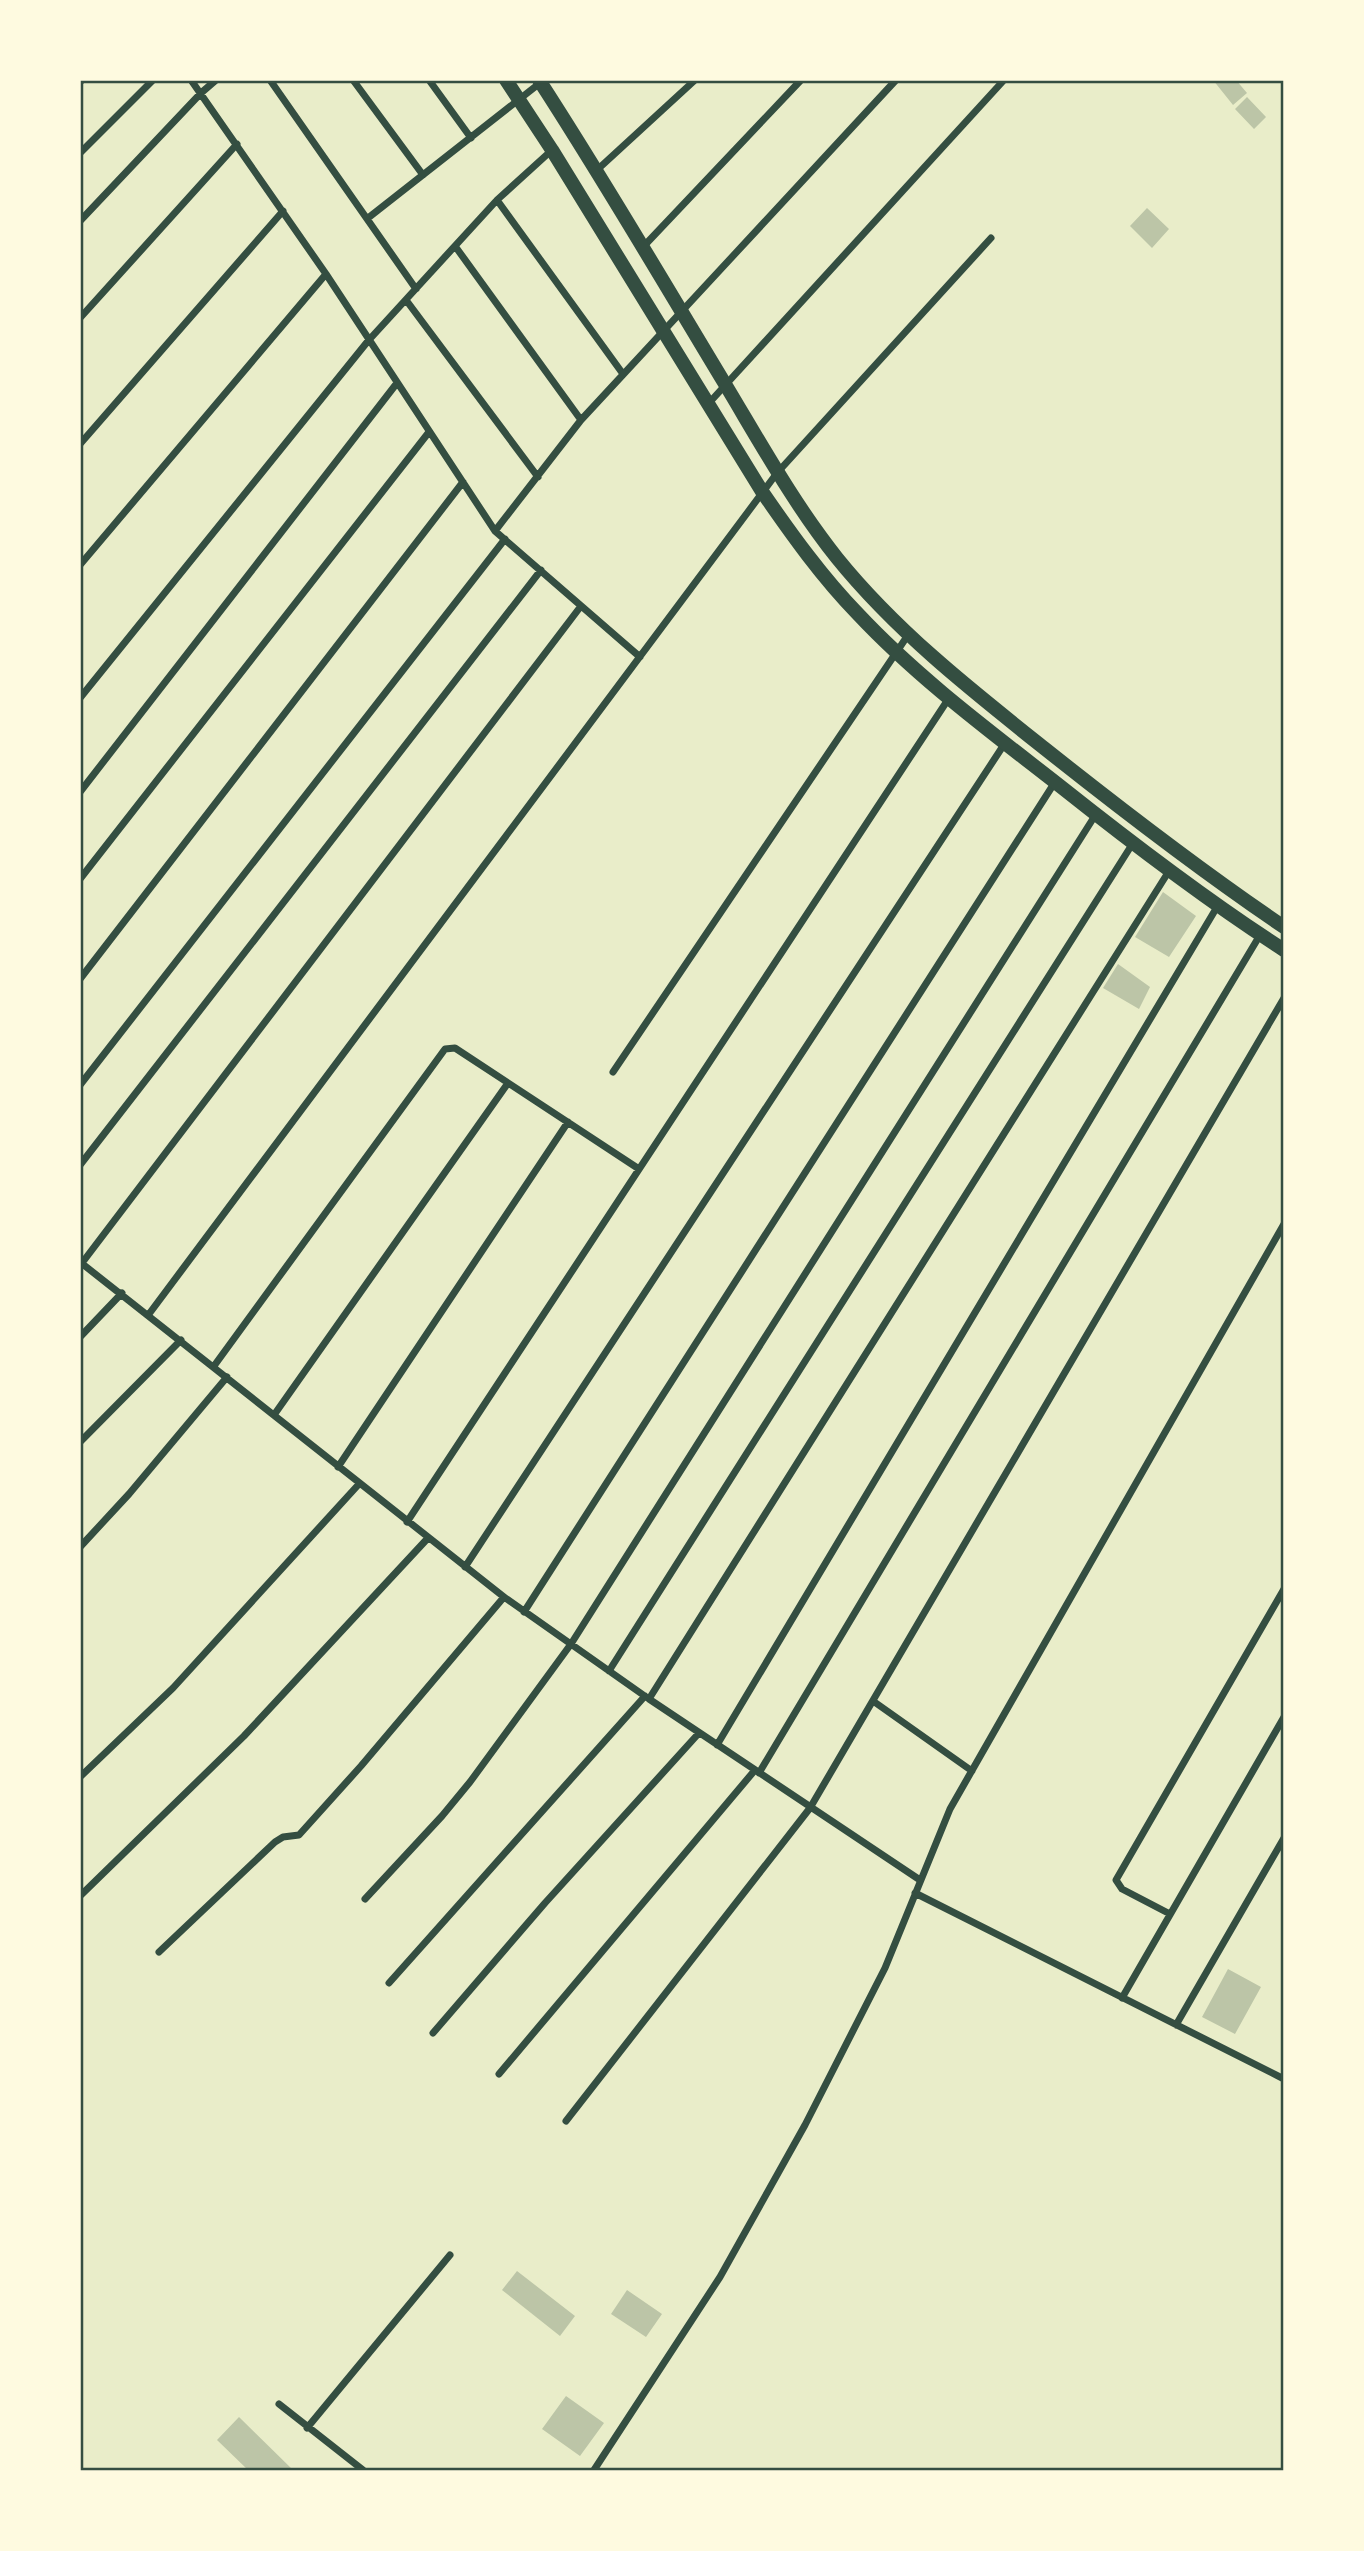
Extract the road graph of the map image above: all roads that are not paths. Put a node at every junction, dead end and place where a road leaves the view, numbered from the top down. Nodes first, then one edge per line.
1 (153, 80) edge
2 (191, 80) edge
3 (216, 80) edge
4 (271, 80) edge
5 (353, 80) edge
6 (429, 80) edge
7 (506, 80) edge
8 (695, 80) edge
9 (801, 80) edge
10 (896, 80) edge
11 (1004, 80) edge
12 (541, 81) edge
13 (201, 93) junction
14 (520, 101) junction
15 (471, 138) junction
16 (237, 145) junction
17 (552, 150) junction
18 (80, 153) edge
19 (596, 171) junction
20 (423, 175) junction
21 (497, 200) junction
22 (283, 211) junction
23 (368, 218) junction
24 (80, 222) edge
25 (991, 238) dead end
26 (455, 246) junction
27 (643, 247) junction
28 (326, 274) junction
29 (416, 289) junction
30 (406, 300) junction
31 (681, 312) junction
32 (80, 318) edge
33 (663, 331) junction
34 (368, 341) junction
35 (623, 374) junction
36 (397, 383) junction
37 (725, 385) junction
38 (709, 403) junction
39 (581, 420) junction
40 (429, 432) junction
41 (80, 444) edge
42 (777, 473) junction
43 (538, 477) junction
44 (463, 482) junction
45 (763, 493) junction
46 (495, 531) junction
47 (505, 539) junction
48 (80, 565) edge
49 (541, 570) junction
50 (581, 606) junction
51 (908, 635) junction
52 (897, 652) junction
53 (640, 657) junction
54 (80, 698) edge
55 (950, 698) junction
56 (1006, 743) junction
57 (1055, 782) junction
58 (80, 792) edge
59 (1096, 814) junction
60 (1133, 843) junction
61 (1169, 871) junction
62 (80, 880) edge
63 (1217, 907) junction
64 (1283, 928) edge
65 (1260, 936) junction
66 (1283, 950) edge
67 (80, 979) edge
68 (1283, 998) edge
69 (613, 1072) dead end
70 (508, 1083) junction
71 (80, 1085) edge
72 (568, 1122) junction
73 (80, 1165) edge
74 (639, 1169) junction
75 (1283, 1224) edge
76 (81, 1263) edge
77 (122, 1293) junction
78 (149, 1314) junction
79 (80, 1337) edge
80 (181, 1340) junction
81 (214, 1366) junction
82 (227, 1377) junction
83 (274, 1415) junction
84 (80, 1442) edge
85 (338, 1467) junction
86 (359, 1483) junction
87 (407, 1522) junction
88 (428, 1538) junction
89 (80, 1547) edge
90 (465, 1567) junction
91 (1283, 1589) edge
92 (504, 1597) junction
93 (524, 1612) junction
94 (571, 1644) junction
95 (609, 1671) junction
96 (647, 1697) junction
97 (873, 1701) junction
98 (1283, 1717) edge
99 (699, 1733) junction
100 (717, 1745) junction
101 (972, 1771) junction
102 (757, 1772) junction
103 (80, 1777) edge
104 (810, 1808) junction
105 (1283, 1838) edge
106 (920, 1880) junction
107 (915, 1893) junction
108 (80, 1896) edge
109 (365, 1899) dead end
110 (1170, 1914) junction
111 (159, 1952) dead end
112 (389, 1983) dead end
113 (1122, 1998) junction
114 (1176, 2025) junction
115 (433, 2033) dead end
116 (499, 2074) dead end
117 (1283, 2079) edge
118 (566, 2121) dead end
119 (450, 2255) dead end
120 (279, 2404) dead end
121 (307, 2428) junction
122 (363, 2470) edge
123 (594, 2470) edge

1 - 18 street
2 - 13 street
3 - 13 street
4 - 23 street
5 - 20 street
6 - 15 street
7 - 14 main road
8 - 19 street
9 - 27 street
10 - 31 street
11 - 37 street
12 - 14 street
12 - 19 main road
13 - 16 street
13 - 24 street
14 - 15 street
14 - 17 main road
15 - 20 street
16 - 22 street
16 - 32 street
17 - 21 street
17 - 33 main road
19 - 27 main road
20 - 23 street
21 - 26 street
21 - 35 street
22 - 28 street
22 - 41 street
23 - 29 street
25 - 42 street
26 - 29 street
26 - 39 street
27 - 31 main road
28 - 34 street
28 - 48 street
29 - 30 street
30 - 34 street
30 - 43 street
31 - 33 street
31 - 37 main road
33 - 35 street
33 - 38 main road
34 - 36 street
34 - 54 street
35 - 39 street
36 - 40 street
36 - 58 street
37 - 38 street
37 - 42 main road
38 - 45 main road
39 - 43 street
40 - 44 street
40 - 62 street
42 - 45 street
42 - 51 main road
43 - 46 street
44 - 46 street
44 - 67 street
45 - 52 main road
45 - 53 street
46 - 47 street
47 - 49 street
47 - 71 street
49 - 50 street
49 - 73 street
50 - 53 street
50 - 76 street
51 - 52 street
51 - 64 main road
52 - 55 main road
52 - 69 street
53 - 78 street
55 - 56 main road
55 - 74 street
56 - 57 main road
56 - 90 street
57 - 59 main road
57 - 93 street
59 - 60 main road
59 - 94 street
60 - 61 main road
60 - 95 street
61 - 63 main road
61 - 96 street
63 - 65 main road
63 - 100 street
65 - 66 main road
65 - 102 street
68 - 97 street
70 - 72 street
70 - 81 street
70 - 83 street
72 - 74 street
72 - 85 street
74 - 87 street
75 - 101 street
76 - 77 street
77 - 78 street
77 - 79 street
78 - 80 street
80 - 81 street
80 - 84 street
81 - 82 street
82 - 83 street
82 - 89 street
83 - 85 street
85 - 86 street
86 - 87 street
86 - 103 street
87 - 88 street
88 - 90 street
88 - 108 street
90 - 92 street
91 - 110 street
92 - 93 street
92 - 111 street
93 - 94 street
94 - 95 street
94 - 109 street
95 - 96 street
96 - 99 street
96 - 112 street
97 - 101 street
97 - 104 street
98 - 110 street
99 - 100 street
99 - 115 street
100 - 102 street
101 - 106 street
102 - 104 street
102 - 116 street
104 - 106 street
104 - 118 street
105 - 114 street
106 - 107 street
107 - 113 street
107 - 123 street
110 - 113 street
113 - 114 street
114 - 117 street
119 - 121 street
120 - 121 street
121 - 122 street

